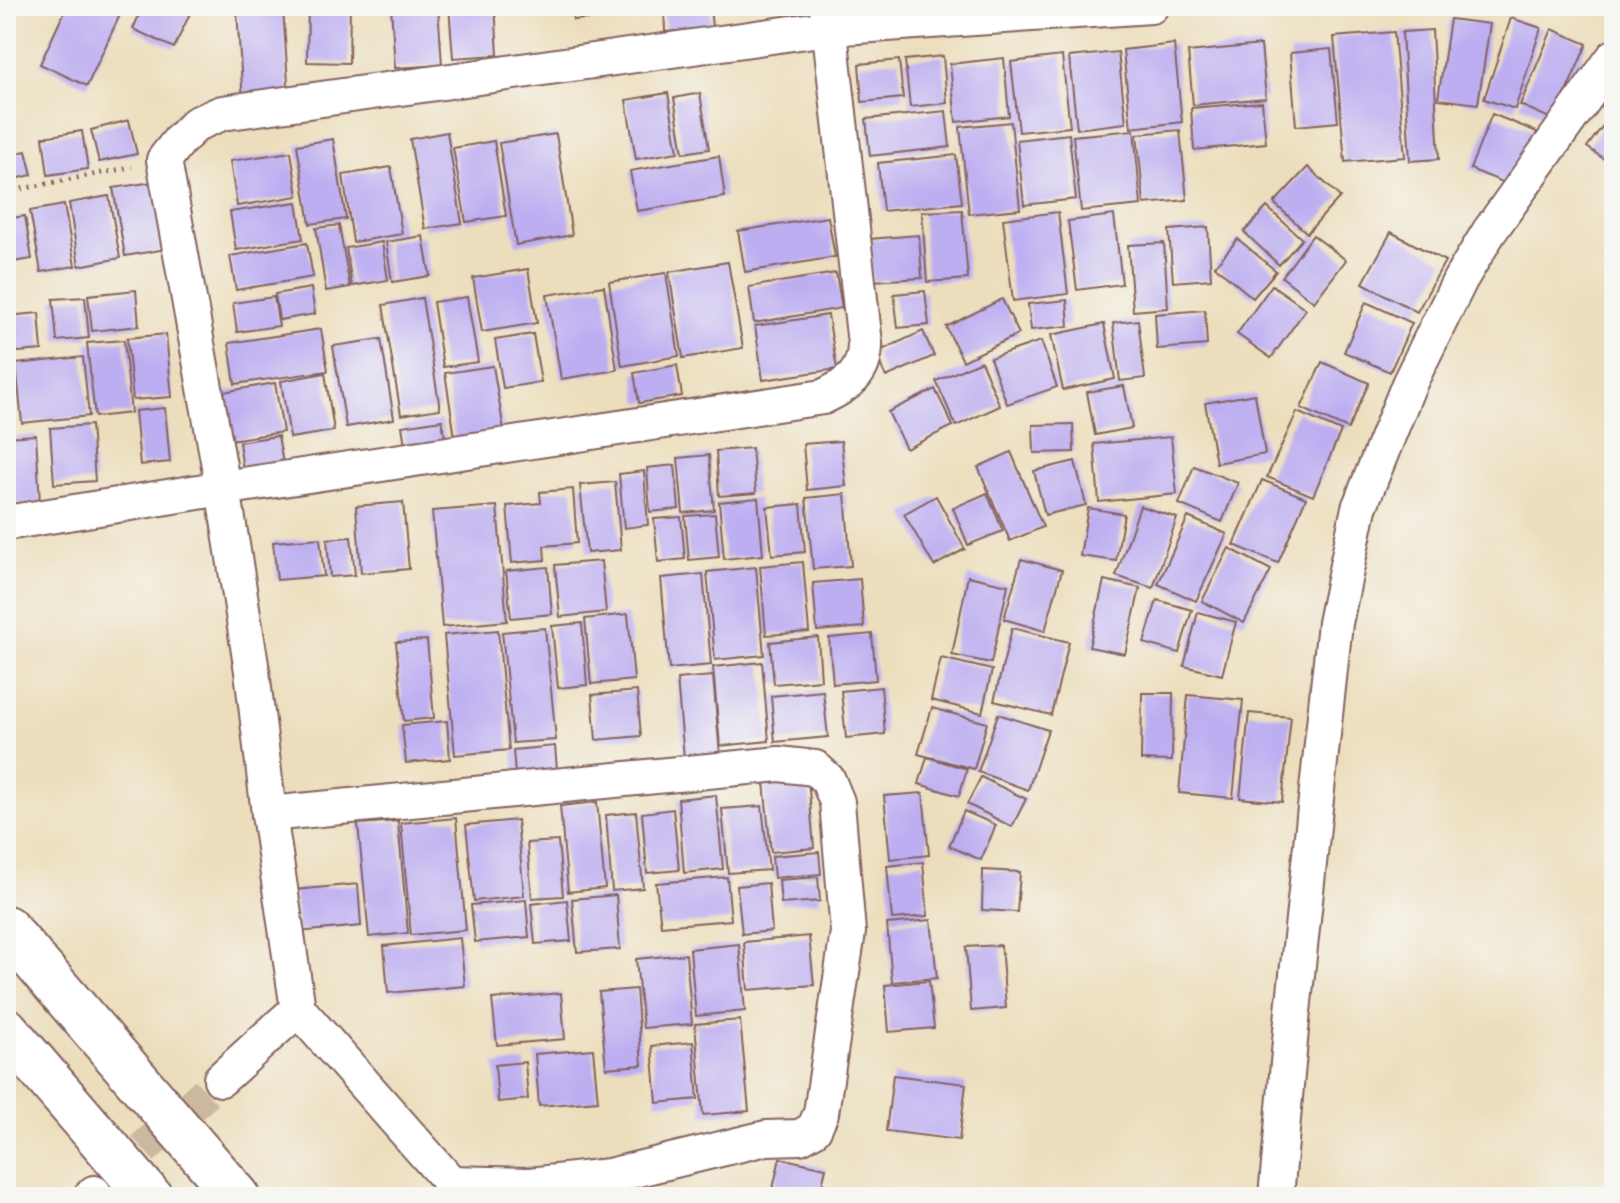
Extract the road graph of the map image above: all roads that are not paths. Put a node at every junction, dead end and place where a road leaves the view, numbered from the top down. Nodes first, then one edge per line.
1 (1151, 6) edge
2 (828, 17) edge
3 (1614, 57) edge
4 (223, 488) junction
5 (6, 523) edge
6 (269, 814) junction
7 (6, 928) edge
8 (298, 1009) junction
9 (6, 1030) edge
10 (221, 1079) tunnel mouth
11 (459, 1190) edge
12 (150, 1197) edge
13 (238, 1197) edge
14 (1276, 1197) edge

1 - 2 street
2 - 4 street
2 - 4 street
3 - 14 street
4 - 5 street
4 - 6 street
6 - 8 street
6 - 11 street
7 - 13 highway
8 - 10 street
8 - 11 street
9 - 12 highway

